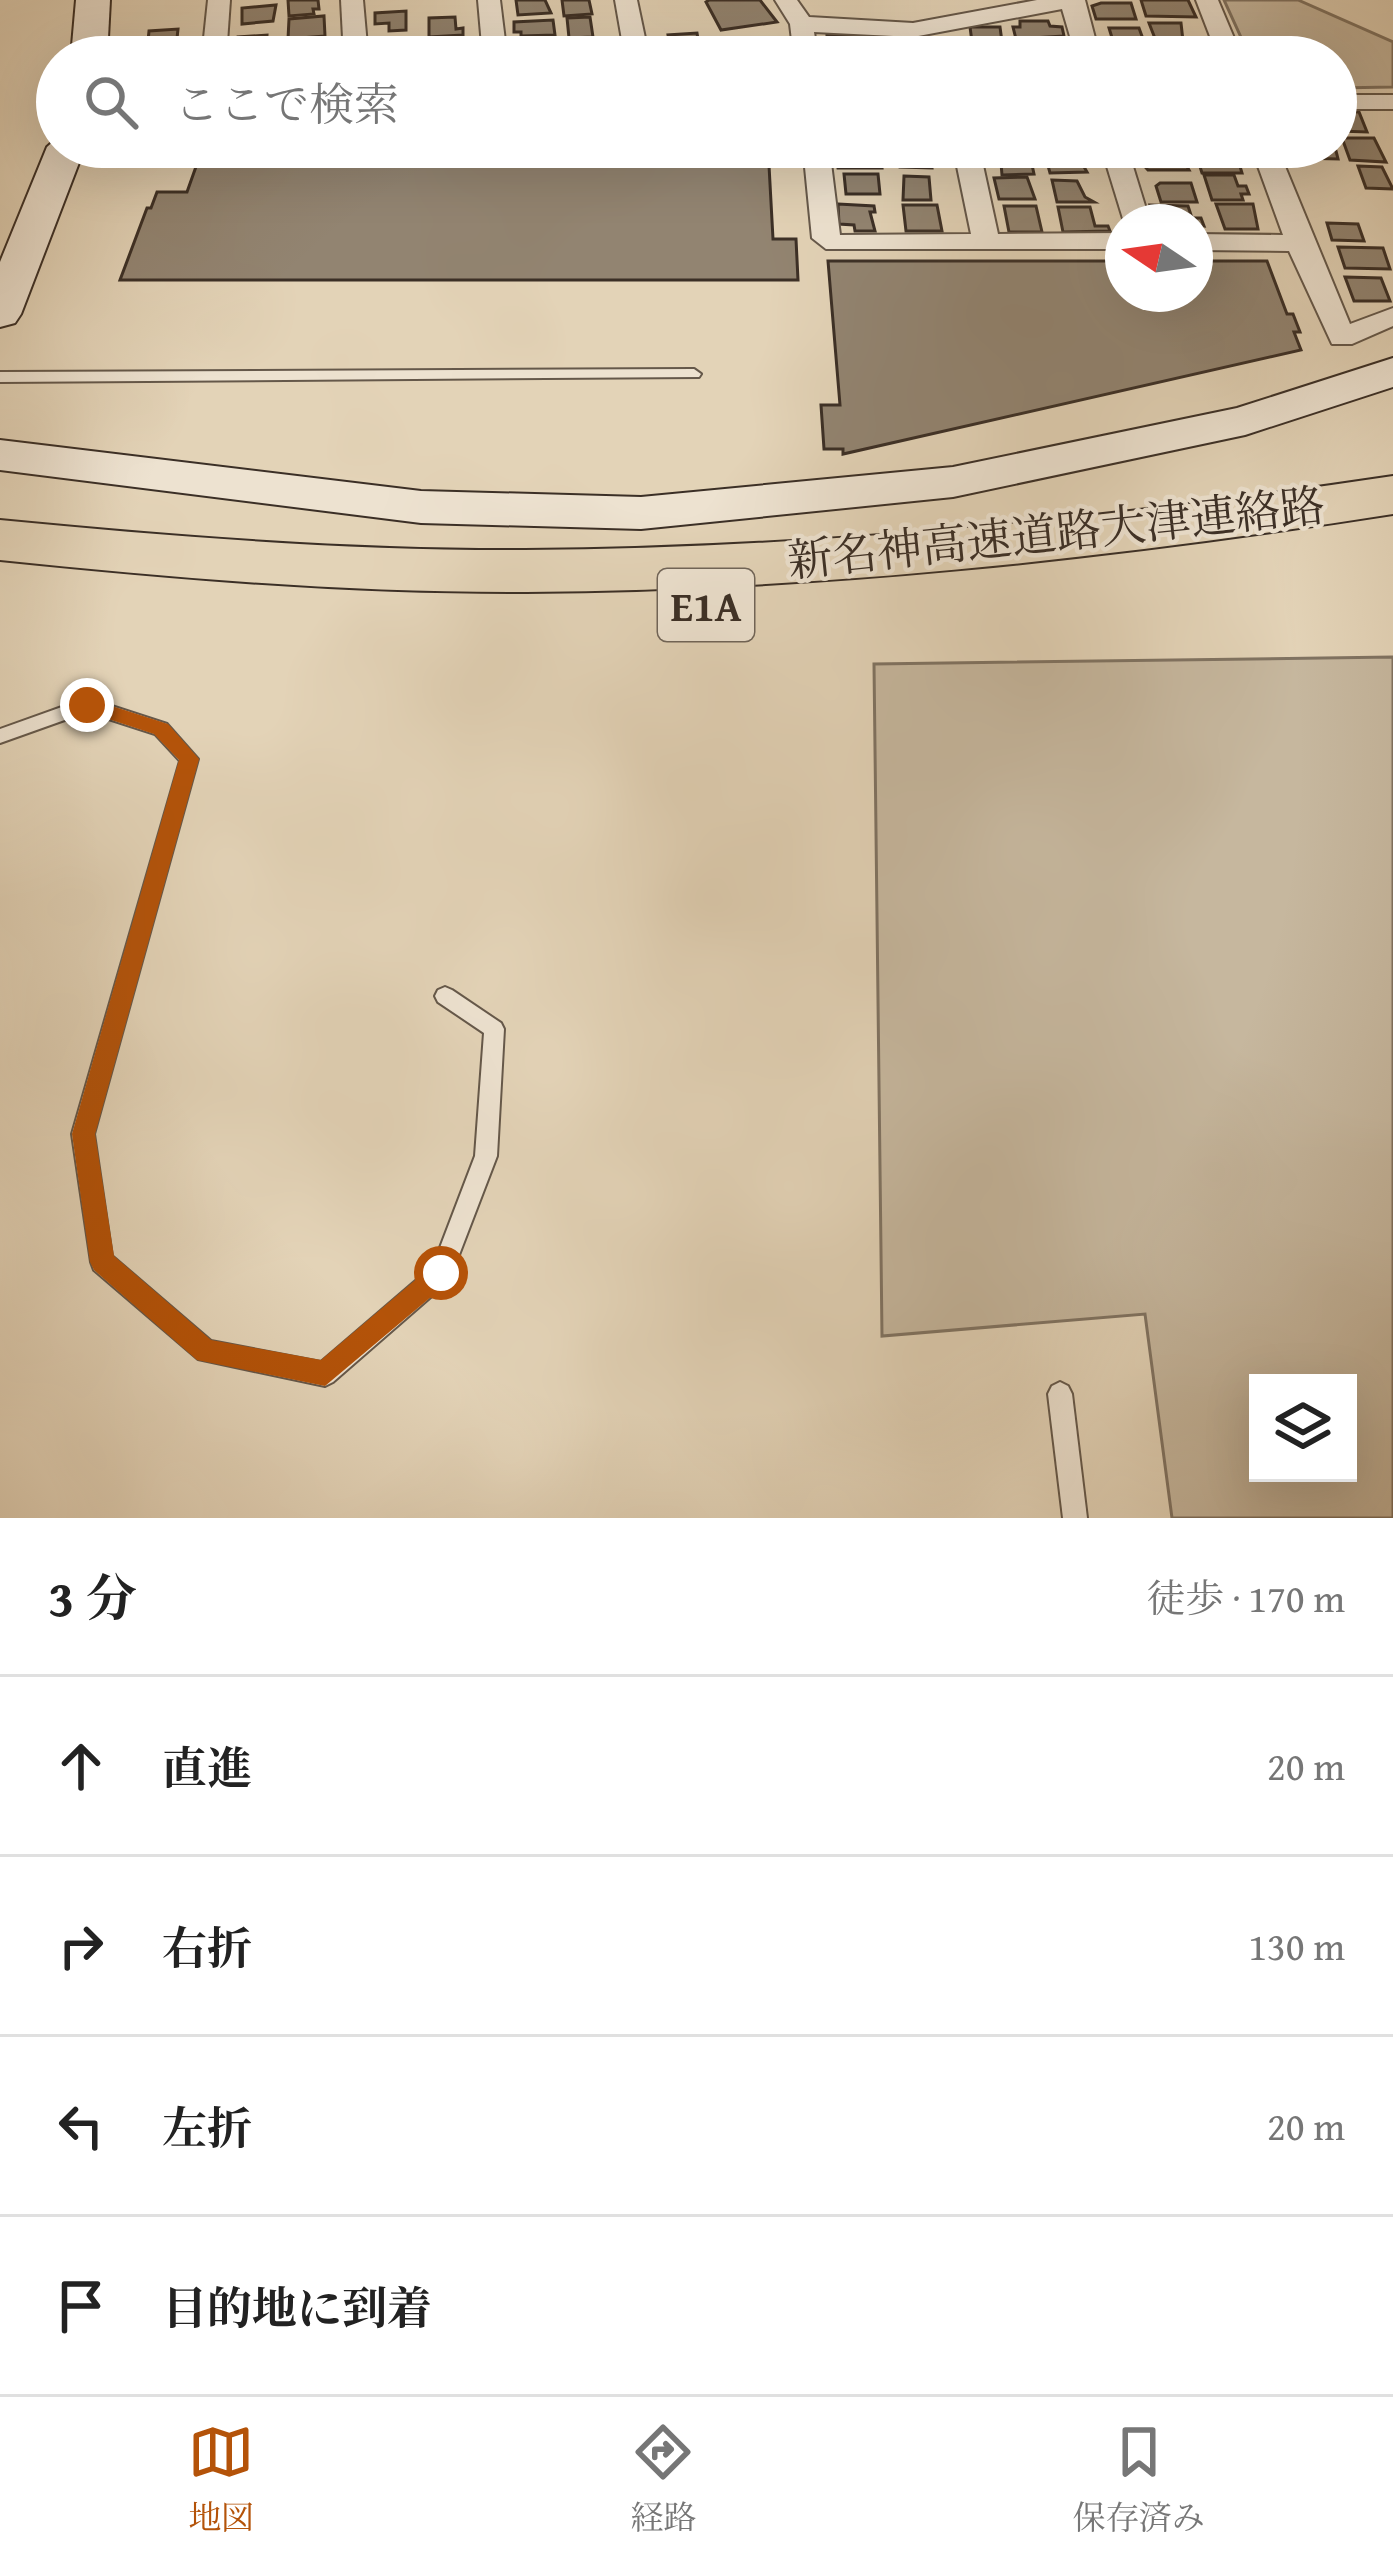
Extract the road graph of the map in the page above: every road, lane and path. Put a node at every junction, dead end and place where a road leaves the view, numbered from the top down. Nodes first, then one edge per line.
1 (93, 0) edge
2 (219, 0) edge
3 (352, 0) edge
4 (489, 0) edge
5 (626, 0) edge
6 (786, 0) edge
7 (1072, 0) edge
8 (1207, 0) edge
9 (802, 24) junction
10 (940, 27) junction
11 (90, 36) edge
12 (216, 36) edge
13 (355, 36) edge
14 (493, 36) edge
15 (633, 36) edge
16 (803, 36) edge
17 (942, 36) edge
18 (1082, 36) edge
19 (1222, 36) edge
20 (1357, 103) edge
21 (1391, 105) edge
22 (58, 168) edge
23 (818, 168) edge
24 (970, 168) edge
25 (1120, 168) edge
26 (1272, 168) edge
27 (1131, 204) edge
28 (986, 241) junction
29 (1105, 241) edge
30 (1213, 242) edge
31 (1299, 243) junction
32 (0, 314) edge
33 (1393, 316) edge
34 (1393, 372) edge
35 (694, 374) dead end
36 (0, 377) edge
37 (0, 455) edge
38 (1393, 495) edge
39 (1393, 533) edge
40 (13, 563) edge
41 (0, 736) edge
42 (445, 996) dead end
43 (1060, 1394) dead end
44 (1076, 1518) edge

1 - 11 street
2 - 12 street
3 - 13 street
4 - 14 street
5 - 15 street
6 - 9 street
7 - 10 street
7 - 18 street
8 - 19 street
9 - 10 street
9 - 16 street
10 - 17 street
20 - 21 street
22 - 32 street
23 - 28 street
24 - 28 street
25 - 27 street
26 - 31 street
28 - 29 street
30 - 31 street
31 - 33 street
34 - 37 street
35 - 36 lane
38 - 40 highway, 新名神高速道路大津連絡路 / E1A
39 - 40 highway, 新名神高速道路大津連絡路 / E1A
41 - 42 lane
43 - 44 lane

